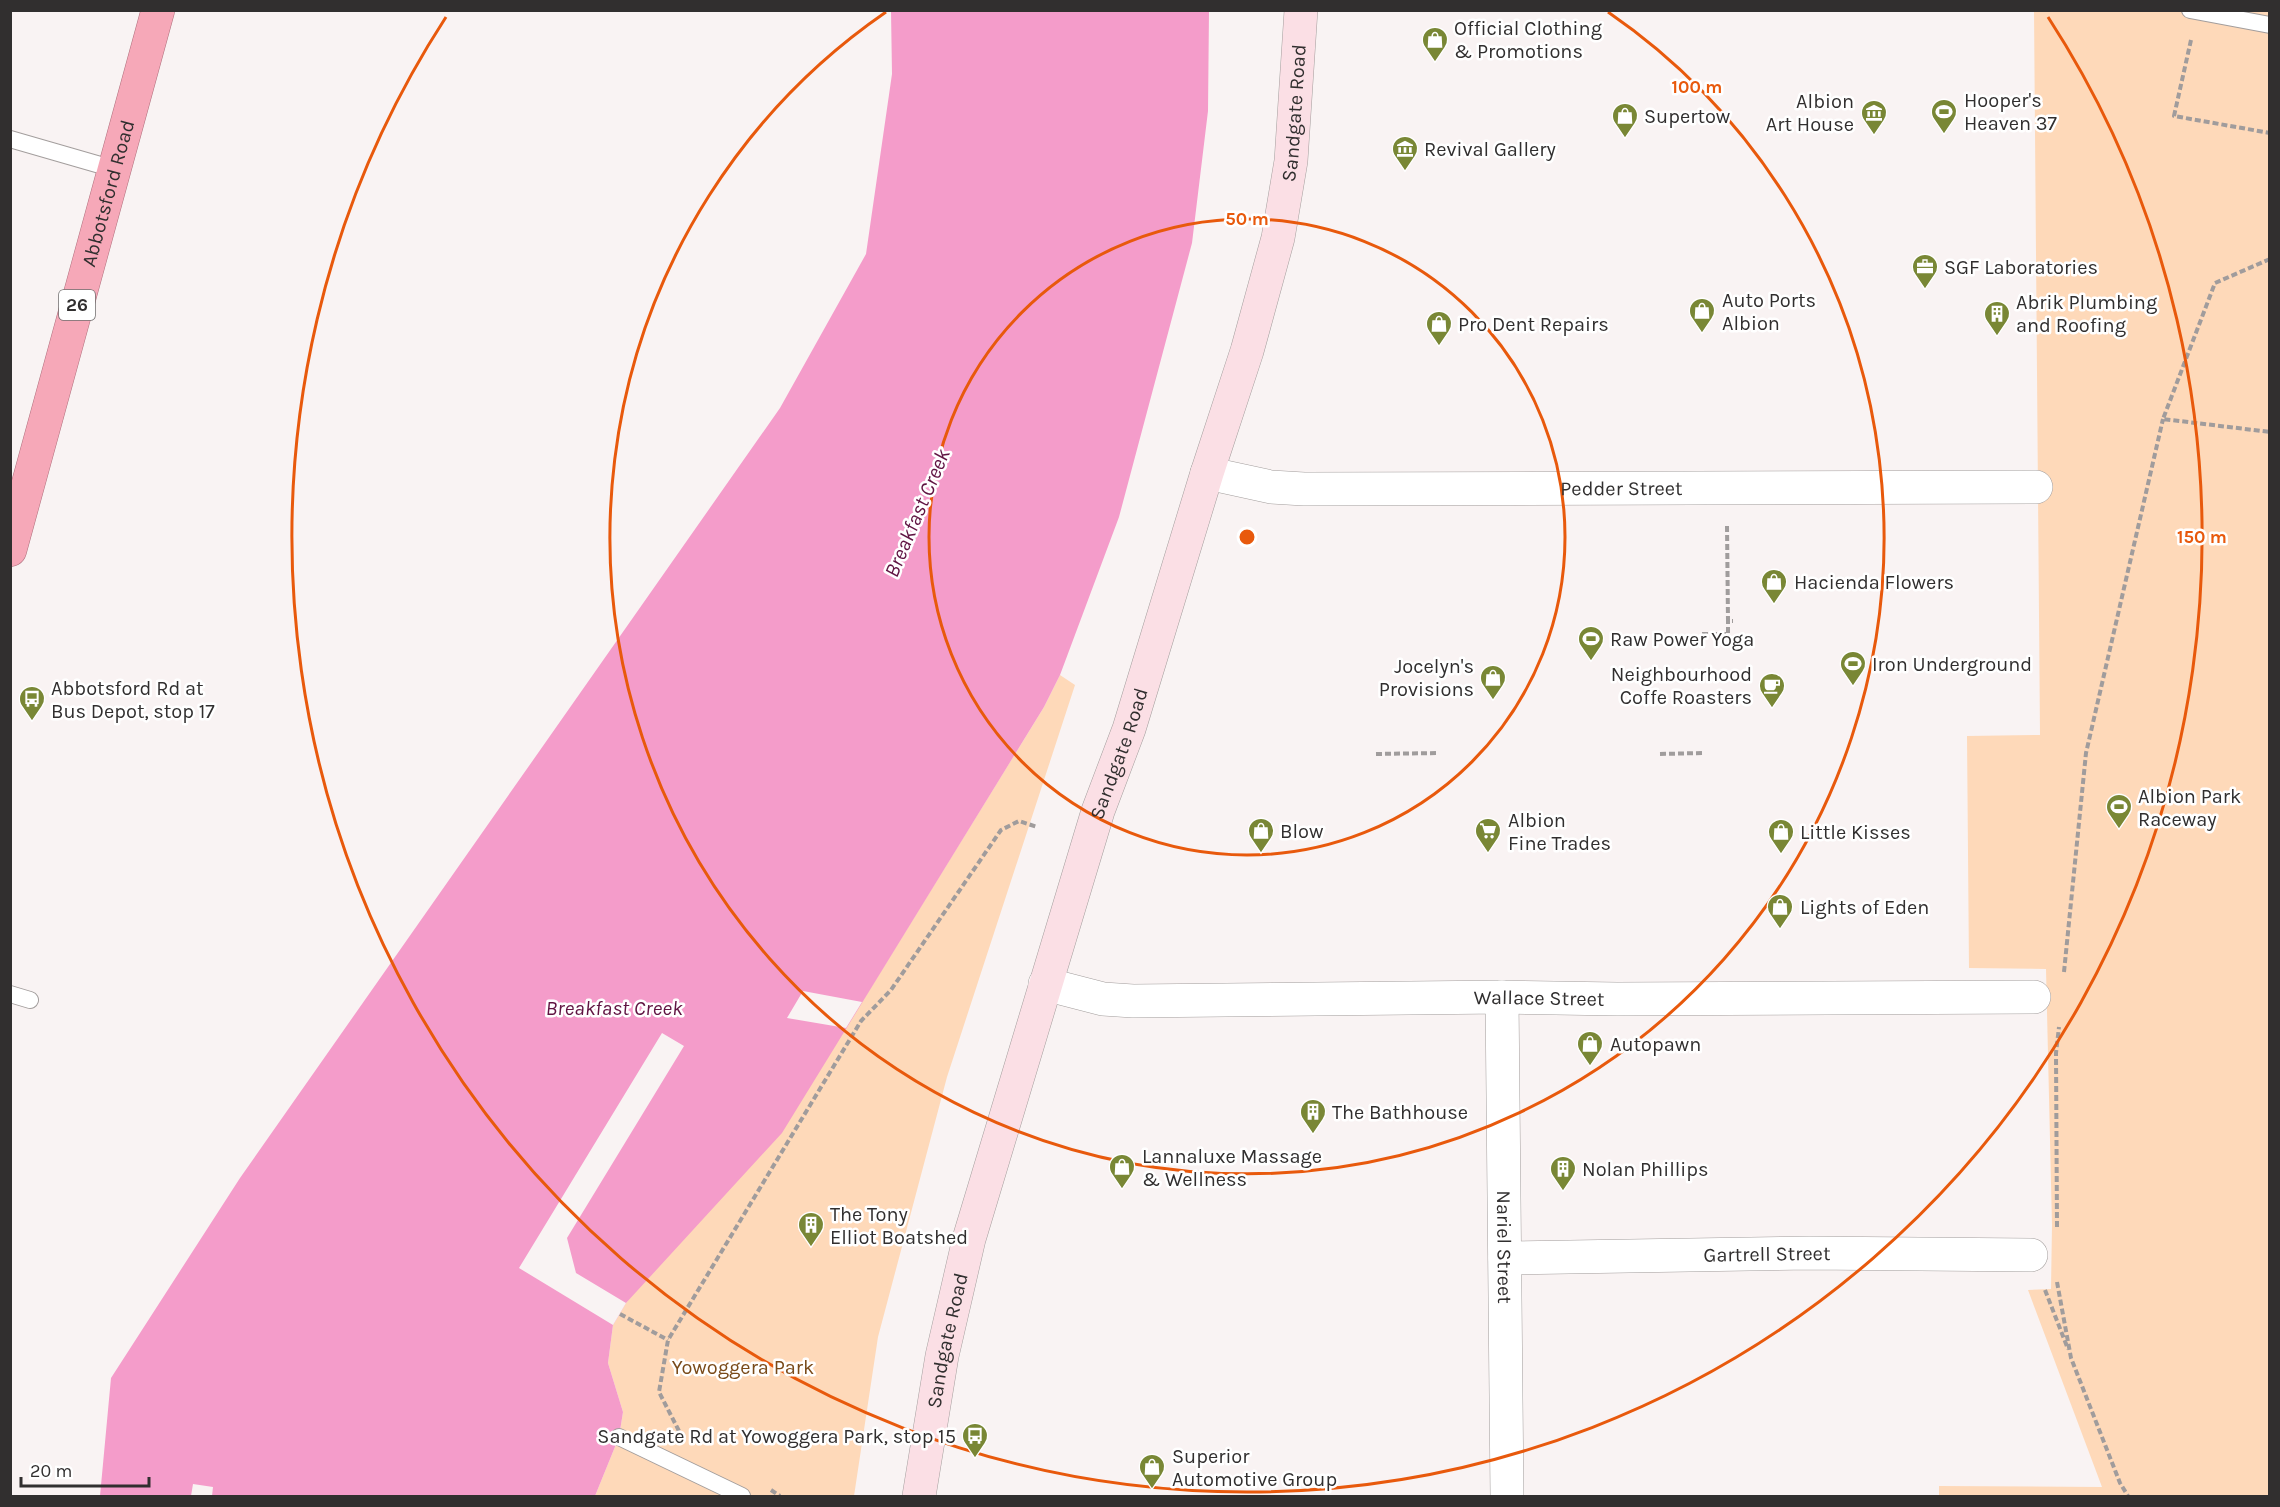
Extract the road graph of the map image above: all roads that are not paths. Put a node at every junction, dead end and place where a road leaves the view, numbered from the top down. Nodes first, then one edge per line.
1 (158, 10) edge
2 (1301, 10) edge
3 (2194, 12) edge
4 (2270, 24) edge
5 (10, 139) edge
6 (114, 170) junction
7 (1207, 473) junction
8 (2036, 487) dead end
9 (19, 490) edge
10 (10, 550) edge
11 (1046, 984) junction
12 (2049, 990) road end
13 (10, 994) edge
14 (1502, 997) junction
15 (30, 1000) dead end
16 (2031, 1255) dead end
17 (1505, 1258) junction
18 (619, 1437) dead end
19 (742, 1497) edge
20 (919, 1497) edge
21 (1507, 1497) edge

1 - 6 highway, Abbotsford Road / 26
2 - 7 main road, Sandgate Road
3 - 4 lane
5 - 6 lane
6 - 9 highway, Abbotsford Road / 26
7 - 8 street, Pedder Street
7 - 11 main road, Sandgate Road
9 - 10 highway, Abbotsford Road / 26
11 - 14 street, Wallace Street
11 - 20 main road, Sandgate Road
12 - 14 street, Wallace Street
13 - 15 lane
14 - 17 street, Nariel Street
16 - 17 street, Gartrell Street
17 - 21 street, Nariel Street
18 - 19 lane

